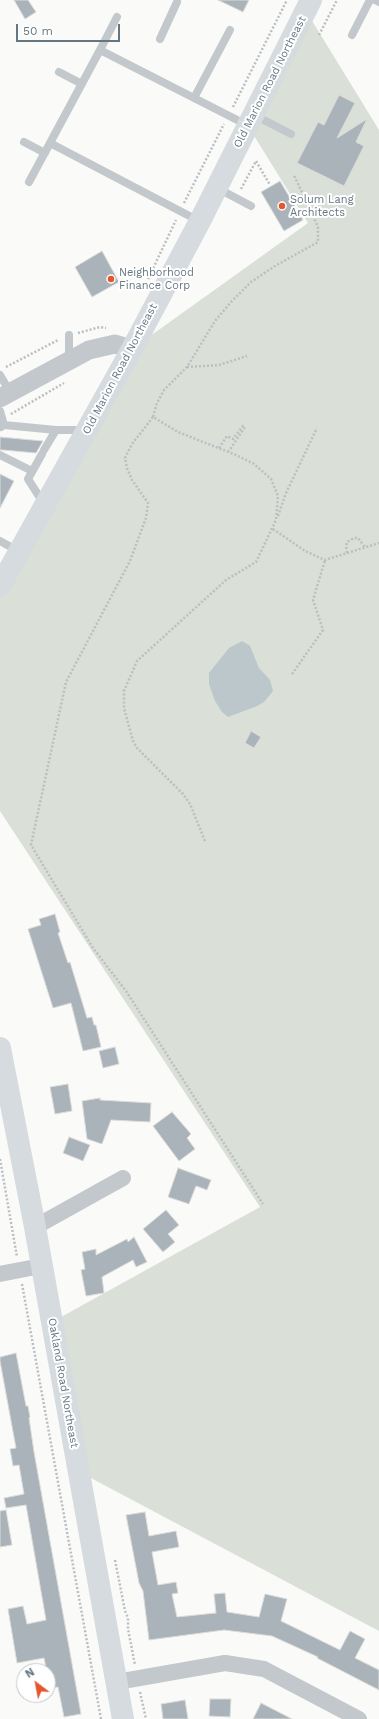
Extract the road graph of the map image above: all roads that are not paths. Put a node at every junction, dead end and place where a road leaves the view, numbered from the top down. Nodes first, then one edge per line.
1 (311, 0) edge
2 (370, 0) edge
3 (375, 0) edge
4 (178, 2) dead end
5 (379, 2) edge
6 (117, 17) dead end
7 (230, 30) dead end
8 (352, 35) dead end
9 (160, 39) dead end
10 (100, 50) junction
11 (59, 72) dead end
12 (82, 84) junction
13 (194, 98) junction
14 (251, 120) junction
15 (291, 134) dead end
16 (24, 142) dead end
17 (50, 143) junction
18 (45, 153) junction
19 (29, 182) dead end
20 (216, 188) junction
21 (251, 206) dead end
22 (200, 221) junction
23 (69, 335) dead end
24 (132, 349) junction
25 (69, 360) junction
26 (0, 375) edge
27 (5, 395) edge
28 (2, 421) edge
29 (56, 430) junction
30 (88, 430) junction
31 (0, 455) edge
32 (32, 471) junction
33 (45, 505) junction
34 (0, 541) edge
35 (19, 551) junction
36 (0, 586) edge
37 (0, 1048) edge
38 (122, 1178) dead end
39 (35, 1227) junction
40 (42, 1266) junction
41 (0, 1274) edge
42 (117, 1682) junction
43 (123, 1719) edge
44 (359, 1719) edge

1 - 14 main road, Old Marion Road Northeast
2 - 8 lane
3 - 5 lane
4 - 9 lane
6 - 10 lane
7 - 13 lane
10 - 12 lane
10 - 13 lane
11 - 12 lane
12 - 17 lane
13 - 14 lane
14 - 15 lane
14 - 20 main road, Old Marion Road Northeast
16 - 18 lane
17 - 18 lane
17 - 22 lane
18 - 19 lane
20 - 21 lane
20 - 22 main road, Old Marion Road Northeast
22 - 24 main road, Old Marion Road Northeast
23 - 25 lane
24 - 25 street
24 - 30 main road, Old Marion Road Northeast
25 - 27 street
26 - 27 lane
28 - 29 lane
29 - 30 lane
29 - 32 lane
30 - 33 main road, Old Marion Road Northeast
31 - 32 lane
32 - 33 lane
33 - 35 main road, Old Marion Road Northeast
34 - 35 lane
35 - 36 main road, Old Marion Road Northeast
37 - 39 main road, Oakland Road Northeast
38 - 39 street
39 - 40 main road, Oakland Road Northeast
40 - 41 street
40 - 42 main road, Oakland Road Northeast
42 - 43 main road, Oakland Road Northeast
42 - 44 street

